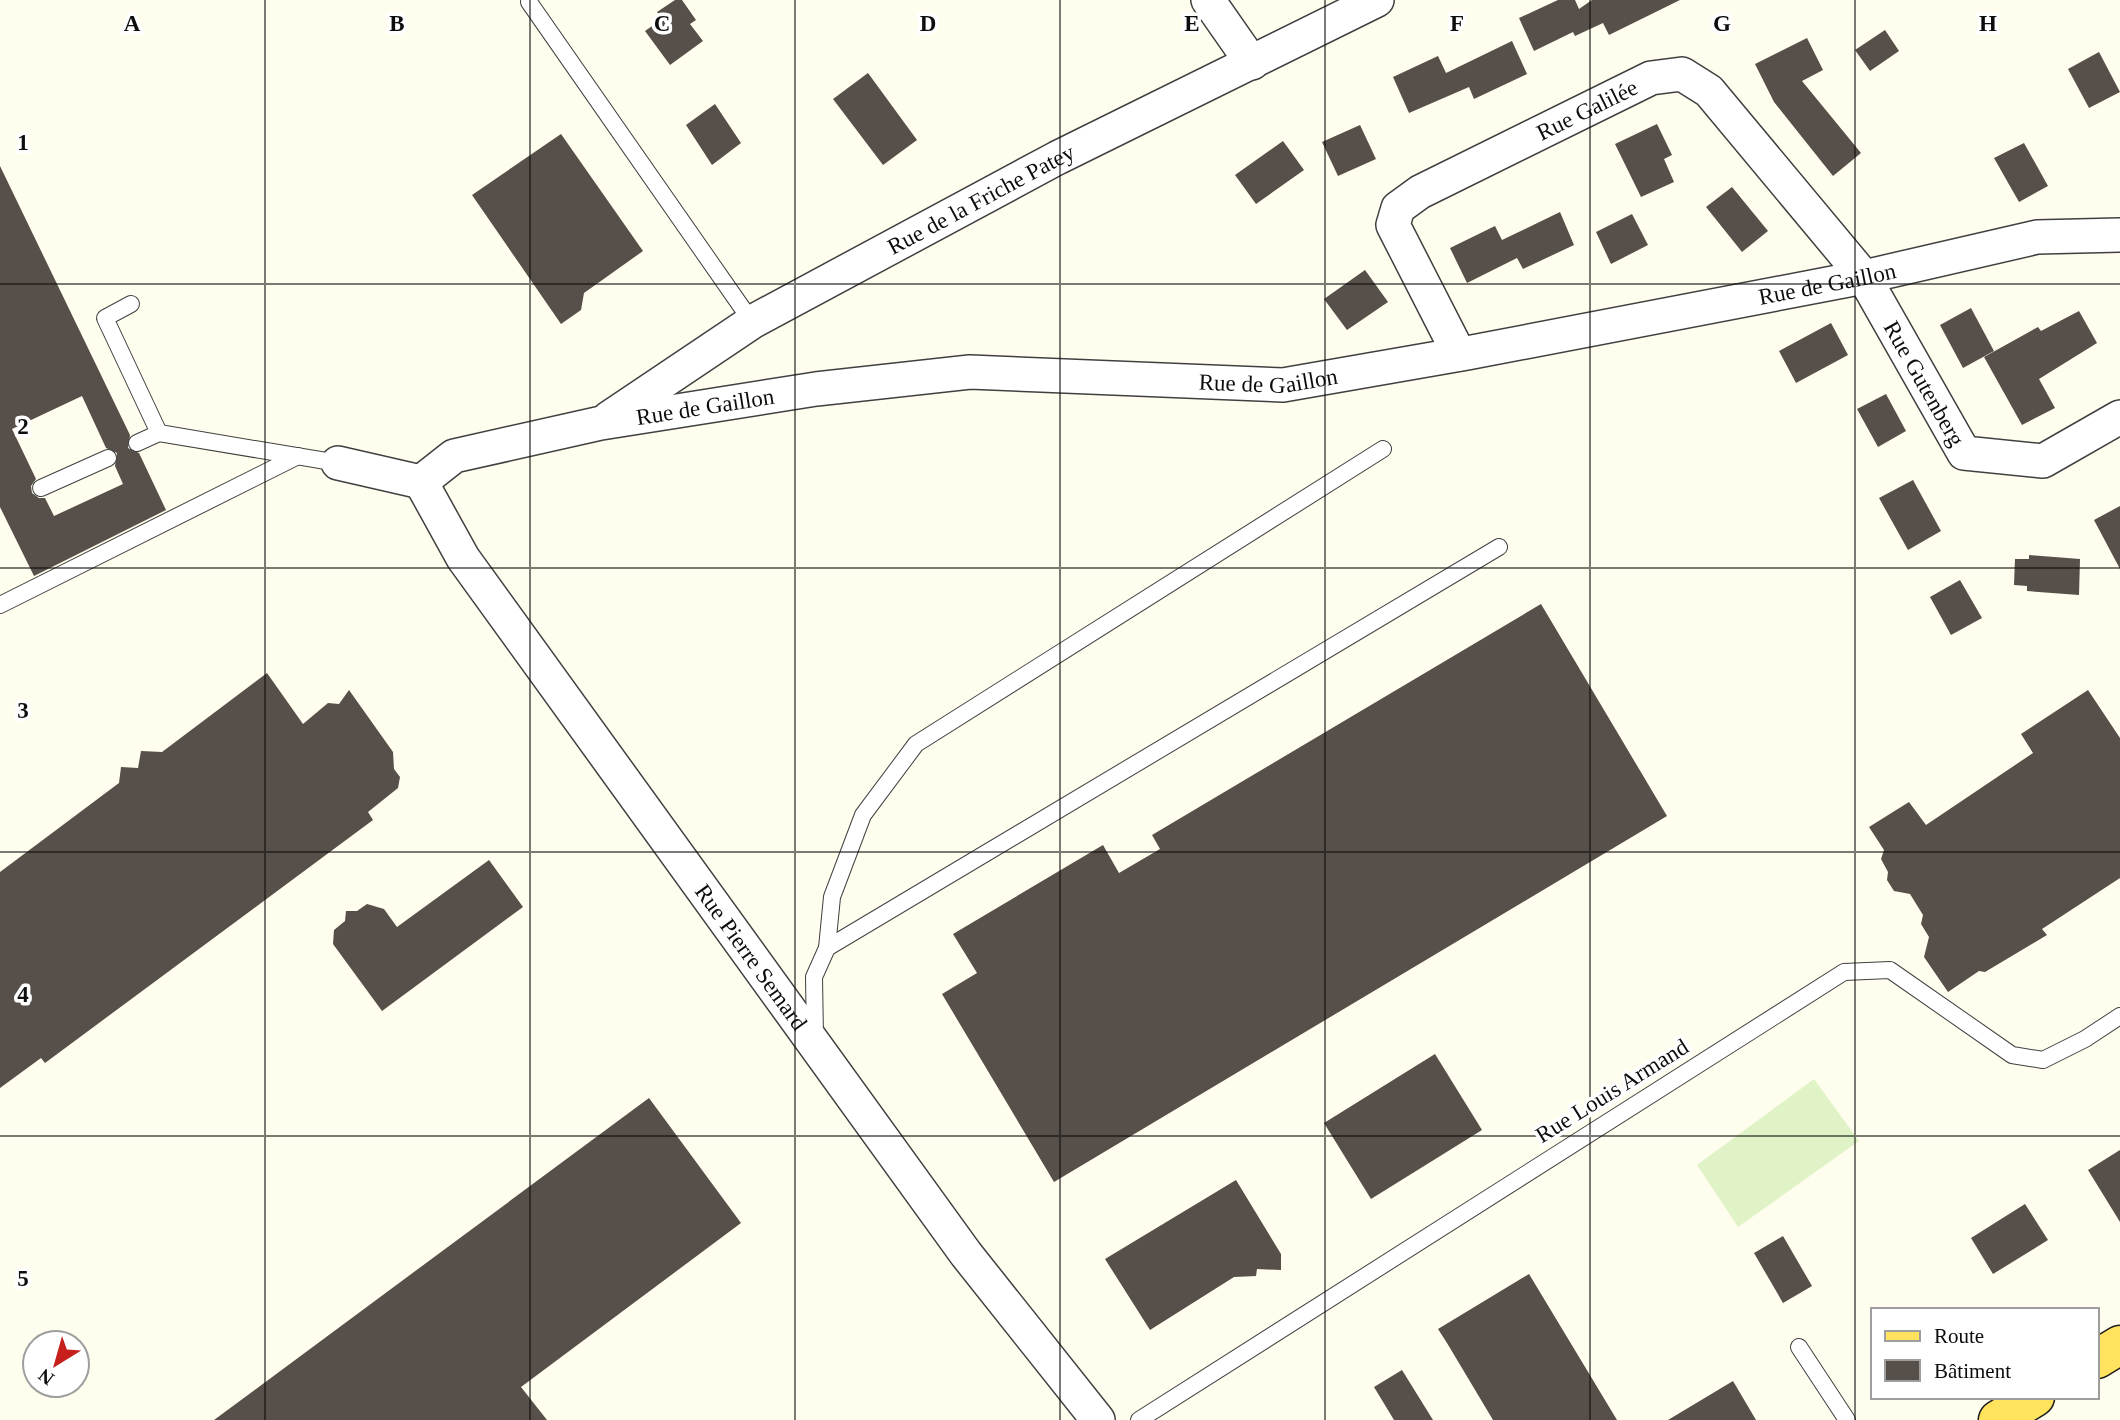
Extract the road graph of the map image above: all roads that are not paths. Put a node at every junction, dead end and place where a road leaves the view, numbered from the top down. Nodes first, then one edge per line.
1 (1208, 0) edge
2 (1377, 0) edge
3 (529, 2) dead end
4 (1252, 63) junction
5 (2120, 235) edge
6 (1864, 276) junction
7 (131, 304) dead end
8 (752, 322) junction
9 (1459, 354) junction
10 (2120, 417) edge
11 (601, 423) junction
12 (159, 433) junction
13 (137, 443) dead end
14 (1383, 449) dead end
15 (298, 456) junction
16 (108, 458) dead end
17 (338, 463) joint
18 (421, 482) junction
19 (41, 488) dead end
20 (1499, 547) dead end
21 (0, 605) edge
22 (827, 948) junction
23 (2120, 1016) edge
24 (815, 1043) junction
25 (2120, 1345) edge
26 (1799, 1347) dead end
27 (2099, 1358) edge
28 (2032, 1399) edge
29 (1098, 1420) edge
30 (1139, 1420) edge
31 (1847, 1420) edge
32 (1998, 1420) edge

1 - 4 street
2 - 4 street, Rue de la Friche Patey
3 - 8 lane
4 - 8 street, Rue de la Friche Patey
5 - 6 street, Rue de Gaillon
6 - 9 street, Rue de Gaillon
6 - 9 street, Rue Galilée
6 - 10 street, Rue Gutenberg
7 - 12 lane
8 - 11 street, Rue de la Friche Patey
9 - 11 street, Rue de Gaillon
11 - 18 street, Rue de Gaillon
12 - 13 lane
12 - 15 lane
14 - 22 lane
15 - 17 lane
15 - 21 lane
16 - 19 lane
17 - 18 street
18 - 24 street, Rue Pierre Semard
20 - 22 lane
22 - 24 lane
23 - 30 lane, Rue Louis Armand
24 - 29 street, Rue Pierre Semard
25 - 27 main road
26 - 31 lane
28 - 32 main road

